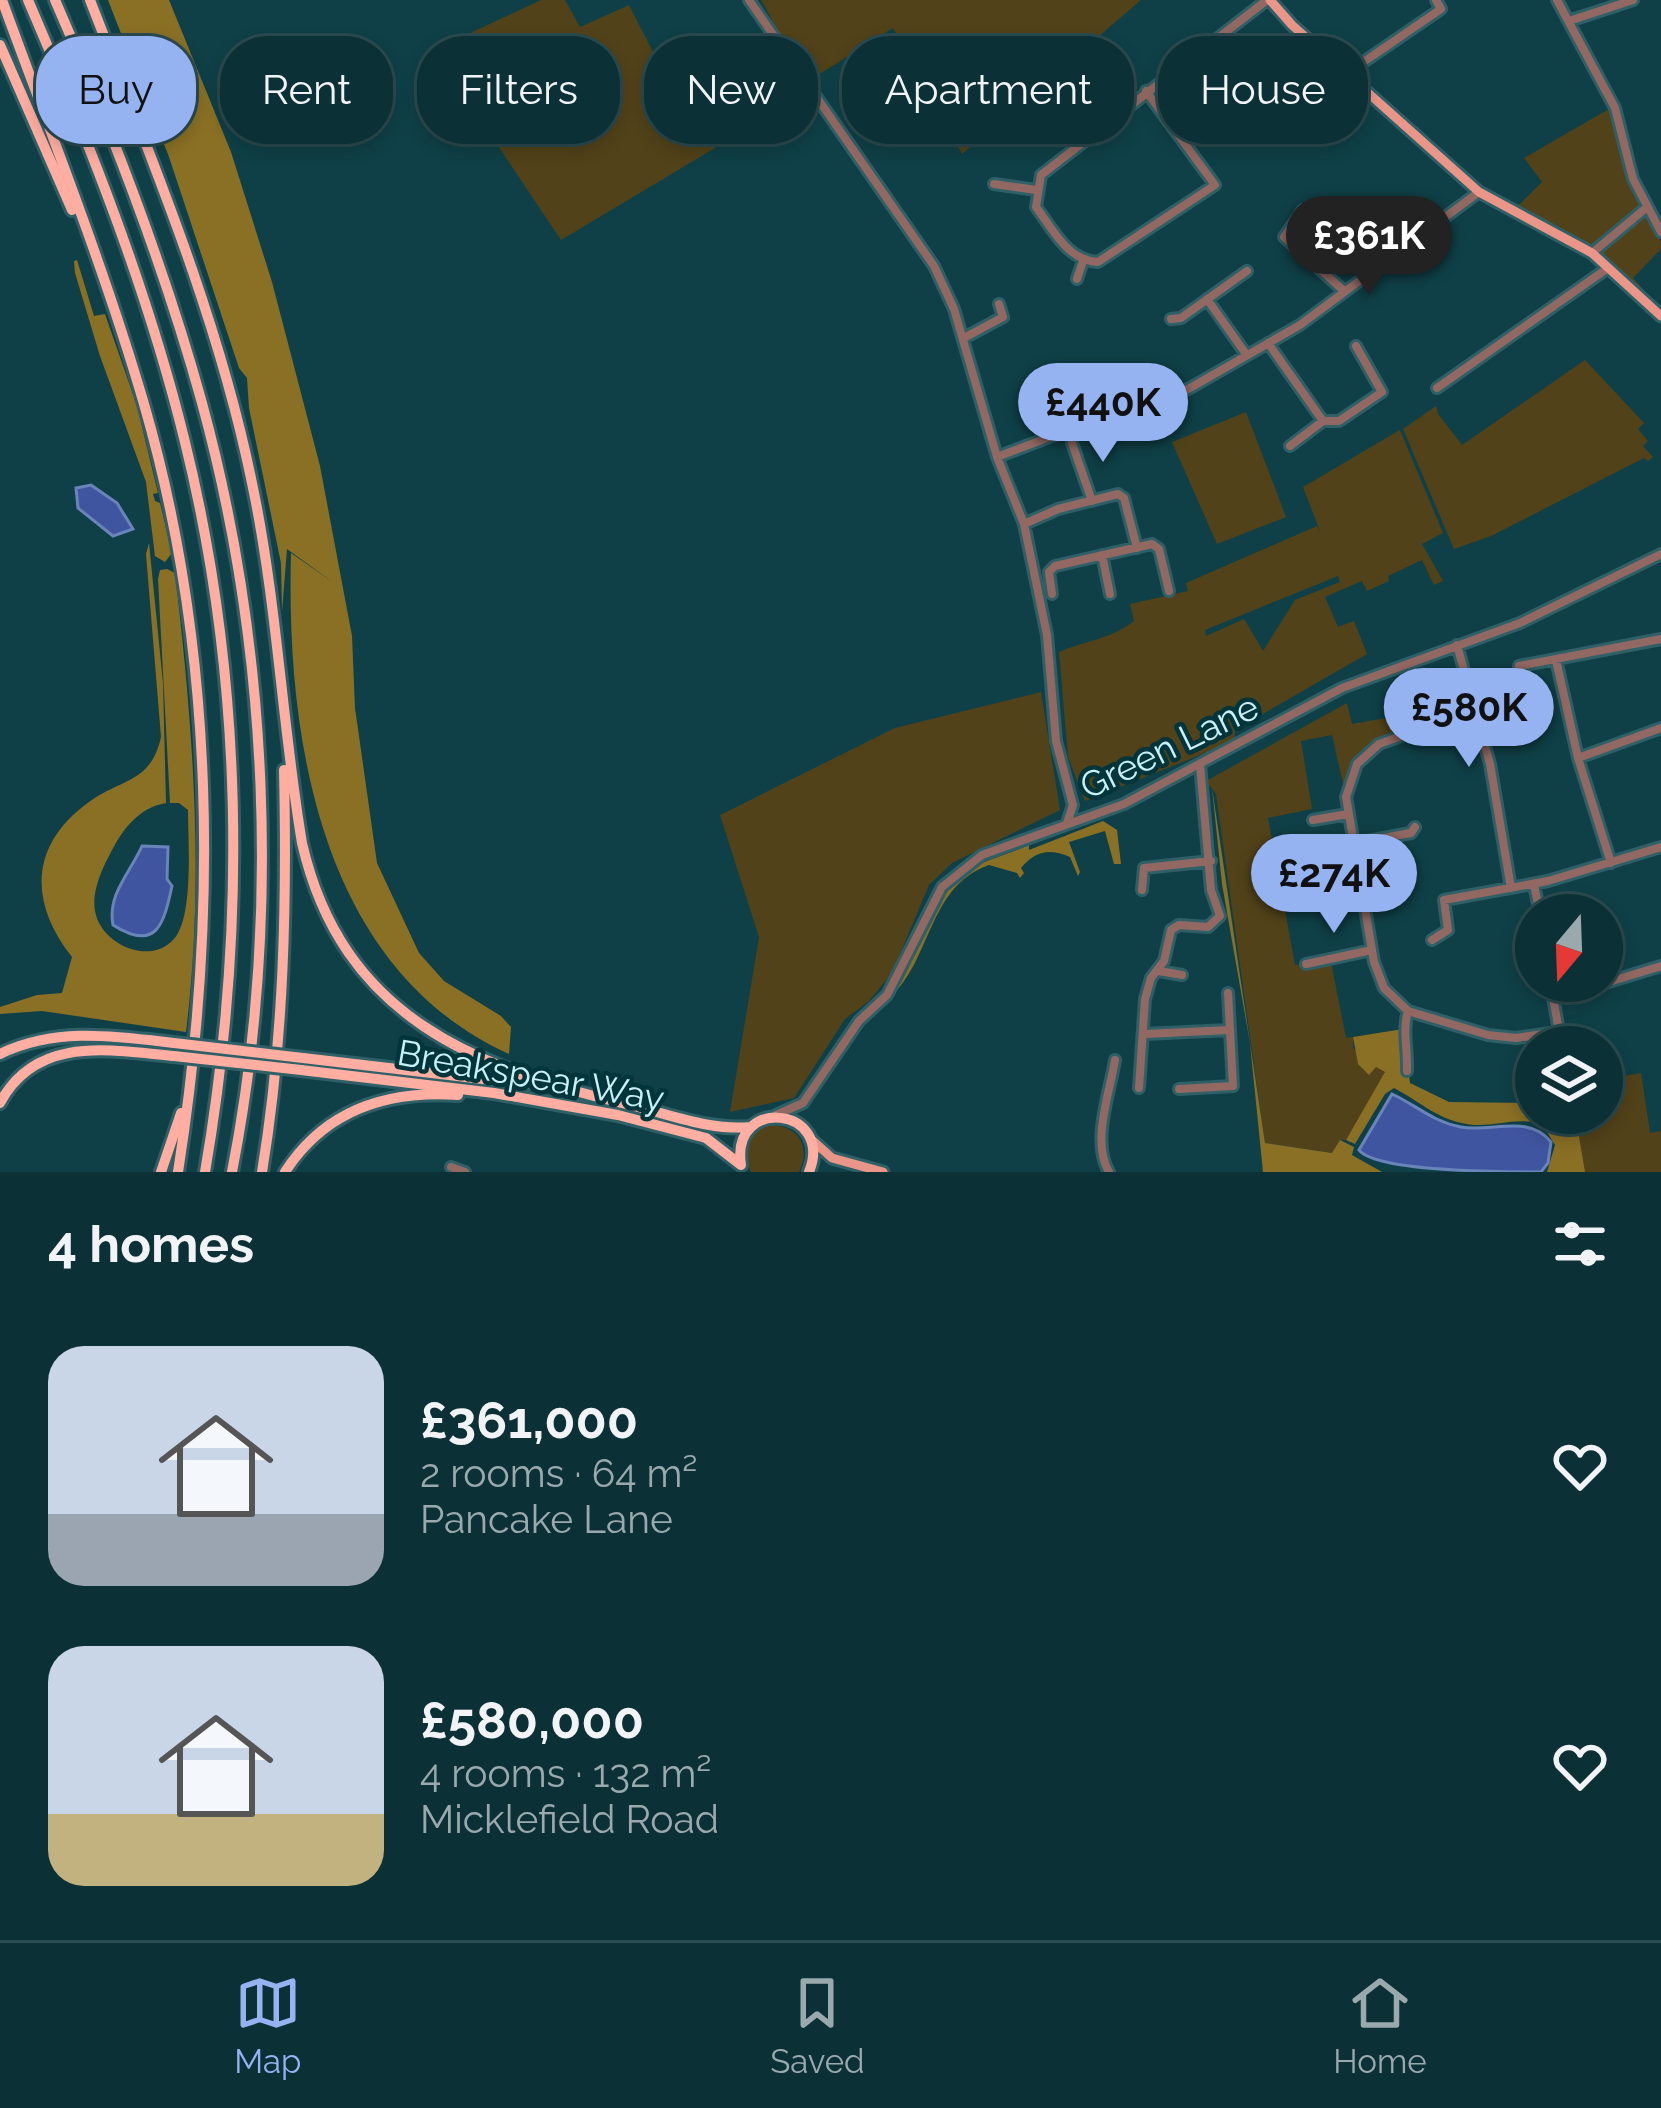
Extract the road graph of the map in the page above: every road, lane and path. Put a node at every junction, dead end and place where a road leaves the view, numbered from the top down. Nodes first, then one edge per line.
1 (2, 0) edge
2 (28, 0) edge
3 (55, 0) edge
4 (89, 0) edge
5 (748, 0) edge
6 (1268, 0) edge
7 (1436, 0) edge
8 (1557, 0) edge
9 (1633, 0) edge
10 (1571, 20) junction
11 (1306, 36) edge
12 (0, 45) edge
13 (1368, 56) edge
14 (1146, 91) junction
15 (1368, 93) edge
16 (994, 184) dead end
17 (1036, 190) junction
18 (1479, 192) junction
19 (1420, 208) dead end
20 (1646, 208) junction
21 (1303, 210) dead end
22 (1426, 230) junction
23 (1661, 232) edge
24 (1592, 253) junction
25 (1083, 261) junction
26 (1610, 267) junction
27 (1247, 271) dead end
28 (1077, 279) dead end
29 (106, 290) junction
30 (1343, 290) junction
31 (1207, 299) junction
32 (999, 304) dead end
33 (1661, 316) edge
34 (1171, 319) dead end
35 (963, 338) junction
36 (1268, 343) junction
37 (1356, 346) dead end
38 (1246, 355) junction
39 (1437, 388) dead end
40 (1323, 422) junction
41 (1072, 443) dead end
42 (1290, 446) dead end
43 (997, 457) junction
44 (1092, 501) junction
45 (1024, 524) junction
46 (1137, 548) junction
47 (1661, 554) edge
48 (1102, 556) junction
49 (1169, 592) dead end
50 (1052, 594) dead end
51 (1110, 594) dead end
52 (1661, 639) edge
53 (1457, 645) junction
54 (1556, 661) junction
55 (1520, 666) dead end
56 (281, 706) junction
57 (1478, 709) junction
58 (1661, 728) edge
59 (1578, 758) junction
60 (1200, 764) junction
61 (1073, 805) junction
62 (1348, 814) junction
63 (1093, 815) junction
64 (1313, 820) dead end
65 (1067, 824) junction
66 (1415, 827) dead end
67 (1356, 843) junction
68 (1661, 847) edge
69 (1210, 861) junction
70 (1611, 863) junction
71 (1534, 884) junction
72 (1511, 888) junction
73 (1142, 890) dead end
74 (1536, 894) edge
75 (1432, 940) dead end
76 (1372, 950) junction
77 (1306, 964) dead end
78 (1661, 966) edge
79 (1159, 970) junction
80 (1182, 975) dead end
81 (1623, 978) edge
82 (1228, 993) dead end
83 (1408, 1011) junction
84 (1229, 1030) junction
85 (1145, 1034) junction
86 (1515, 1036) edge
87 (174, 1049) junction
88 (0, 1054) edge
89 (1115, 1060) dead end
90 (302, 1064) junction
91 (192, 1067) junction
92 (1407, 1071) dead end
93 (554, 1088) junction
94 (1139, 1088) dead end
95 (1179, 1089) dead end
96 (529, 1099) junction
97 (803, 1102) junction
98 (0, 1103) edge
99 (769, 1118) junction
100 (751, 1127) junction
101 (807, 1132) junction
102 (452, 1167) dead end
103 (743, 1169) edge
104 (161, 1172) edge
105 (178, 1172) edge
106 (205, 1172) edge
107 (232, 1172) edge
108 (262, 1172) edge
109 (285, 1172) edge
110 (465, 1172) edge
111 (809, 1172) edge
112 (883, 1172) edge
113 (1109, 1172) edge

1 - 29 highway
2 - 106 highway
3 - 107 highway
4 - 56 highway
5 - 35 street
6 - 11 main road
6 - 14 street
7 - 13 street
8 - 10 street
9 - 10 street
10 - 20 street
12 - 29 highway
14 - 17 street
14 - 25 street
15 - 18 main road
16 - 17 street
17 - 25 street
18 - 22 street
18 - 24 main road
19 - 22 street
20 - 23 street
20 - 24 street
21 - 30 street
22 - 30 street
24 - 26 main road
25 - 28 street
26 - 33 main road
26 - 39 street
27 - 31 street
29 - 91 highway
30 - 36 street
31 - 34 street
31 - 38 street
32 - 35 street
35 - 43 street
36 - 38 street
36 - 40 street
37 - 40 street
38 - 43 street
40 - 42 street
41 - 44 street
43 - 45 street
44 - 45 street
44 - 46 street
45 - 61 street
46 - 48 street
46 - 49 street
47 - 53 street, Green Lane
48 - 50 street
48 - 51 street
52 - 54 street
53 - 57 street
53 - 60 street, Green Lane
54 - 55 street
54 - 59 street
56 - 93 highway
56 - 108 highway
57 - 62 street
57 - 72 street
58 - 59 street
59 - 70 street
60 - 63 street, Green Lane
60 - 69 street
61 - 63 street
61 - 65 street
62 - 64 street
62 - 67 street
63 - 65 street, Green Lane
65 - 97 street, Green Lane
66 - 67 street
67 - 76 street
68 - 70 street
69 - 73 street
69 - 79 street
70 - 71 street
71 - 72 street
71 - 74 street
72 - 75 street
76 - 77 street
76 - 83 street
78 - 81 street
79 - 80 street
79 - 85 street
82 - 84 street
83 - 86 street
83 - 92 street
84 - 85 street
84 - 95 street
85 - 94 street
87 - 88 highway
87 - 90 highway, bridge
87 - 98 highway
89 - 113 street
90 - 93 highway
90 - 96 highway, Breakspear Way
91 - 104 highway
91 - 105 highway
93 - 100 highway, Breakspear Way
96 - 103 highway, Breakspear Way
96 - 109 highway
97 - 99 street, Green Lane
97 - 101 street
99 - 100 highway
99 - 101 highway
100 - 103 highway
101 - 111 highway
101 - 112 main road
102 - 110 street

